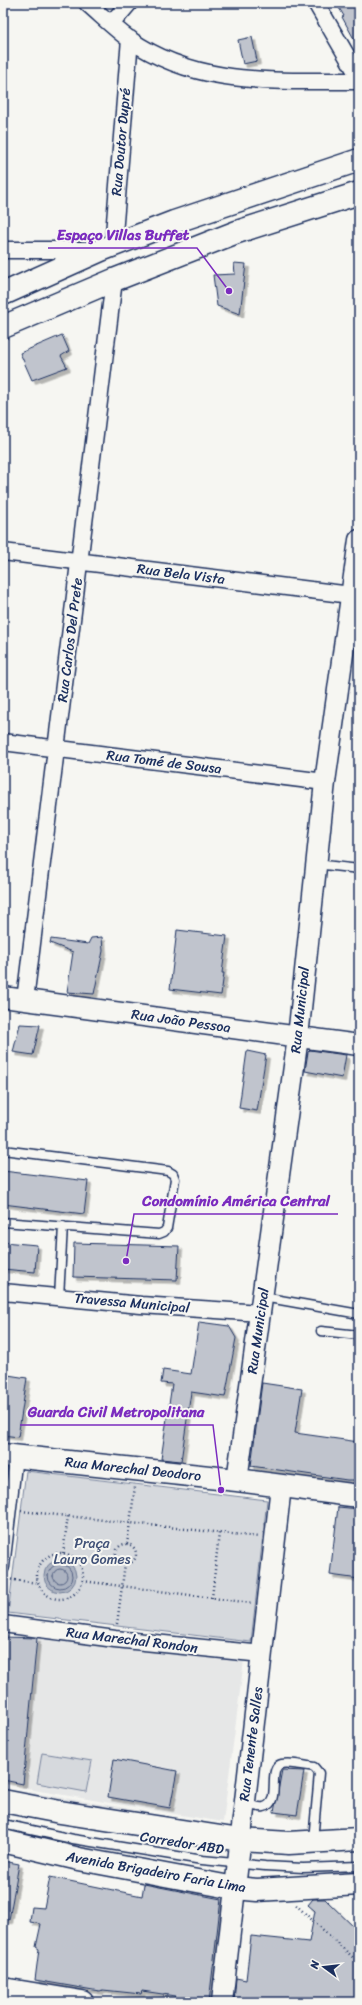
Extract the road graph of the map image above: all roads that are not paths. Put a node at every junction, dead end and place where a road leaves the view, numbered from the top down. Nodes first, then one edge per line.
1 (87, 3) edge
2 (129, 3) edge
3 (316, 3) edge
4 (111, 24) junction
5 (130, 39) junction
6 (359, 77) edge
7 (359, 81) edge
8 (359, 160) edge
9 (359, 193) edge
10 (107, 248) junction
11 (3, 250) edge
12 (114, 280) junction
13 (3, 294) edge
14 (3, 327) edge
15 (359, 540) edge
16 (3, 552) edge
17 (80, 561) junction
18 (355, 595) edge
19 (3, 742) edge
20 (57, 749) junction
21 (325, 782) junction
22 (316, 864) junction
23 (359, 869) edge
24 (3, 997) edge
25 (25, 1000) junction
26 (298, 1037) junction
27 (359, 1045) edge
28 (3, 1150) edge
29 (3, 1222) edge
30 (63, 1226) junction
31 (3, 1292) edge
32 (59, 1297) junction
33 (262, 1305) junction
34 (359, 1314) edge
35 (321, 1331) dead end
36 (359, 1335) edge
37 (10, 1456) edge
38 (237, 1480) junction
39 (281, 1486) junction
40 (359, 1496) edge
41 (3, 1567) edge
42 (3, 1624) edge
43 (262, 1654) junction
44 (3, 1801) edge
45 (245, 1803) junction
46 (3, 1824) edge
47 (359, 1839) edge
48 (240, 1840) junction
49 (3, 1841) edge
50 (313, 1842) junction
51 (238, 1864) junction
52 (359, 1866) edge
53 (359, 1884) edge
54 (235, 1888) junction
55 (3, 1989) edge
56 (82, 2002) edge
57 (222, 2002) edge

1 - 4 street
2 - 4 street
3 - 6 street
4 - 5 street
5 - 7 street
5 - 10 street, Rua Doutor Dupré
8 - 10 main road
9 - 12 main road
10 - 11 street
10 - 13 main road
12 - 14 main road
12 - 17 street, Rua Carlos Del Prete
15 - 18 street, Rua Municipal
16 - 17 street, Rua Bela Vista
17 - 18 street, Rua Bela Vista
17 - 20 street, Rua Carlos Del Prete
18 - 21 street, Rua Municipal
19 - 20 street, Rua Tomé de Sousa
20 - 21 street, Rua Tomé de Sousa
20 - 25 street, Rua Carlos Del Prete
21 - 22 street, Rua Municipal
22 - 23 lane
22 - 26 street, Rua Municipal
24 - 25 street, Rua João Pessoa
25 - 26 street, Rua João Pessoa
26 - 27 street, Rua João Pessoa
26 - 33 street, Rua Municipal
28 - 30 lane
29 - 30 lane
30 - 32 lane
31 - 32 street, Travessa Municipal
32 - 33 street, Travessa Municipal
33 - 34 lane
33 - 38 street, Rua Municipal
35 - 36 lane
37 - 38 main road, Rua Marechal Deodoro
37 - 41 street
38 - 39 main road, Rua Marechal Deodoro
39 - 40 main road, Rua Marechal Deodoro
39 - 43 street, Rua Tenente Salles
42 - 43 street, Rua Marechal Rondon
43 - 45 street, Rua Tenente Salles
44 - 48 main road
45 - 48 street, Rua Tenente Salles
45 - 50 lane
46 - 51 lane, Corredor ABD
47 - 50 main road
48 - 50 main road
48 - 51 street, Rua Tenente Salles
49 - 54 main road, Avenida Brigadeiro Faria Lima
51 - 52 lane, Corredor ABD
51 - 54 street, Rua Tenente Salles
53 - 54 main road, Avenida Brigadeiro Faria Lima
54 - 57 street, Rua Tenente Salles
55 - 56 main road

